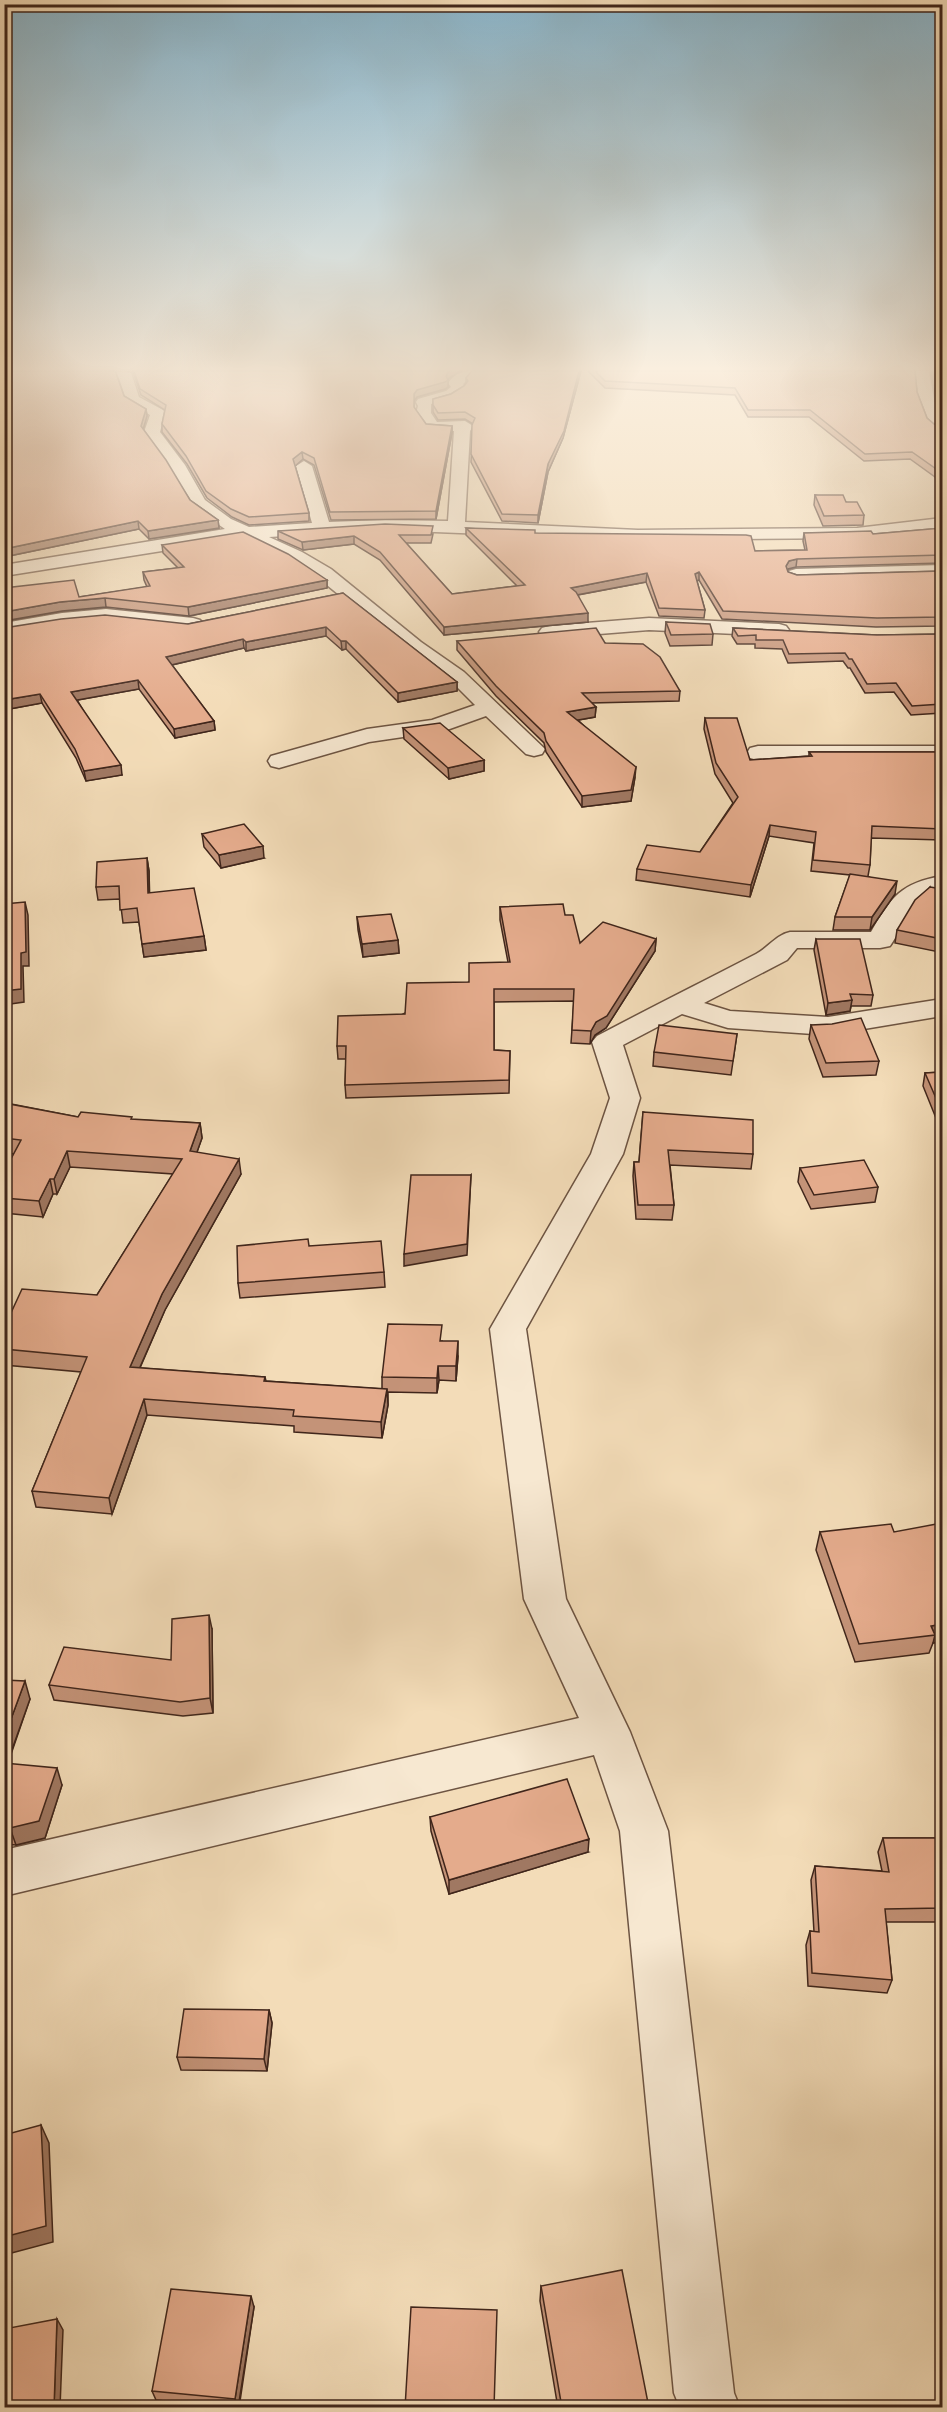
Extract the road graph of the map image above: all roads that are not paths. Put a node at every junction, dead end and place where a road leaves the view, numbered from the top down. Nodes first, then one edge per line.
1 (187, 484) edge
2 (309, 484) edge
3 (459, 484) edge
4 (942, 523) edge
5 (322, 527) junction
6 (456, 528) junction
7 (244, 532) junction
8 (4, 571) edge
9 (942, 571) edge
10 (796, 575) edge
11 (348, 592) junction
12 (326, 597) edge
13 (217, 620) edge
14 (4, 629) edge
15 (792, 631) edge
16 (527, 635) edge
17 (448, 643) dead end
18 (414, 646) junction
19 (491, 707) junction
20 (534, 749) dead end
21 (758, 753) dead end
22 (942, 753) edge
23 (279, 760) dead end
24 (942, 884) edge
25 (677, 1004) junction
26 (942, 1008) edge
27 (608, 1732) junction
28 (4, 1873) edge
29 (710, 2408) edge

1 - 7 street
2 - 5 street
3 - 6 street
4 - 6 street
5 - 6 street
5 - 7 street
7 - 8 street
7 - 11 street
9 - 10 street
11 - 12 street
11 - 18 street
13 - 14 street
15 - 16 street
17 - 18 street
18 - 19 street
19 - 20 street
19 - 23 street
21 - 22 street
24 - 25 street
25 - 26 street
25 - 27 street
27 - 28 street
27 - 29 street

